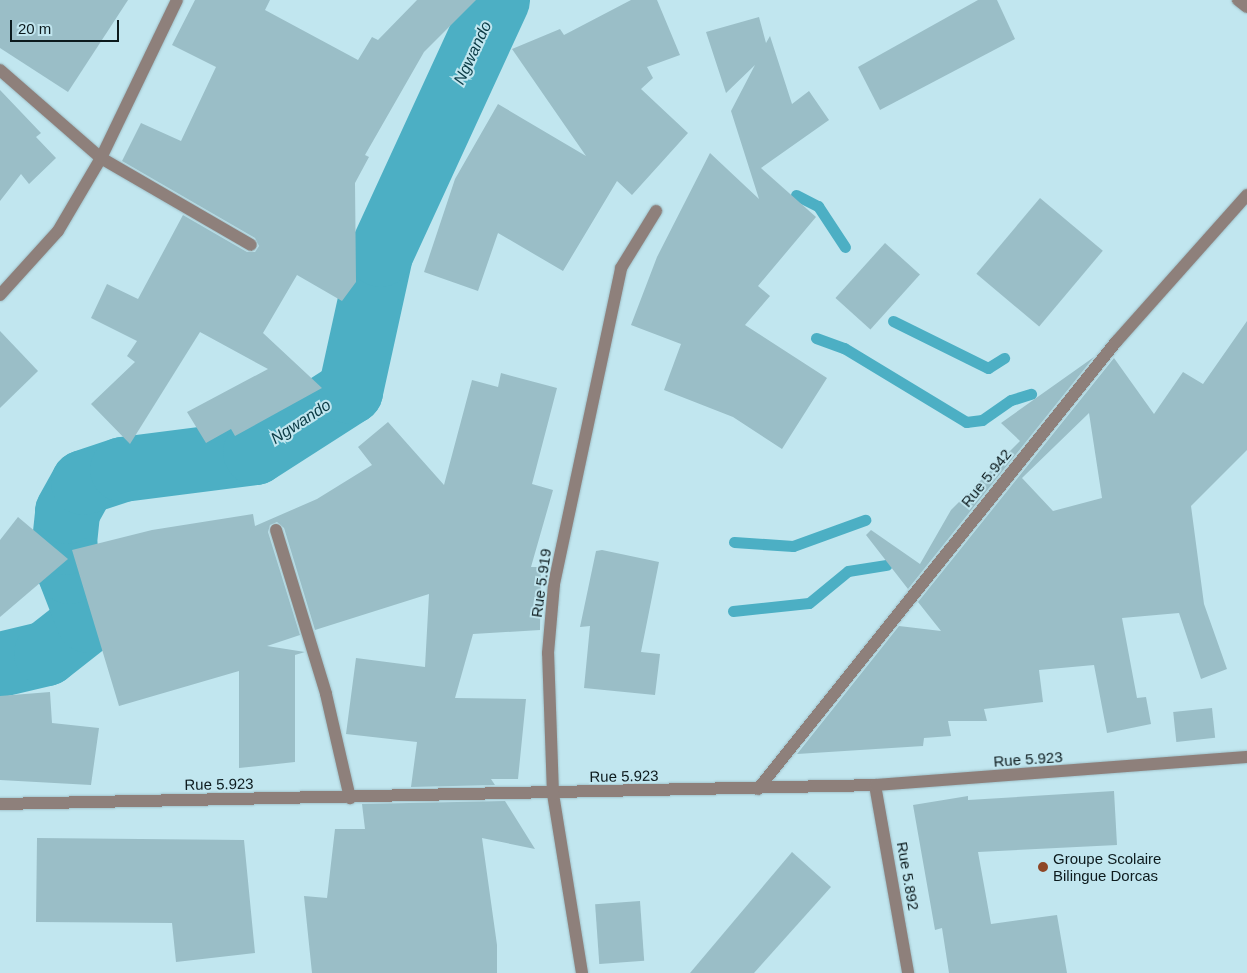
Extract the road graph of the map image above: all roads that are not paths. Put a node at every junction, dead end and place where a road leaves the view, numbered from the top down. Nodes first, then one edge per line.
1 (177, 0) edge
2 (1238, 0) edge
3 (1247, 7) edge
4 (0, 70) edge
5 (101, 158) junction
6 (1247, 195) edge
7 (656, 211) dead end
8 (251, 246) dead end
9 (0, 295) edge
10 (276, 530) dead end
11 (1247, 757) edge
12 (875, 785) junction
13 (758, 789) junction
14 (553, 794) junction
15 (350, 798) junction
16 (0, 804) edge
17 (582, 973) edge
18 (908, 973) edge

1 - 5 street
2 - 3 street
4 - 5 street
5 - 8 street
5 - 9 street
6 - 13 street, Rue 5.942
7 - 14 street, Rue 5.919
10 - 15 street
11 - 12 street, Rue 5.923
12 - 13 street, Rue 5.923
12 - 18 street, Rue 5.892
13 - 14 street, Rue 5.923
14 - 15 street, Rue 5.923
14 - 17 street, Rue 5.919
15 - 16 street, Rue 5.923

